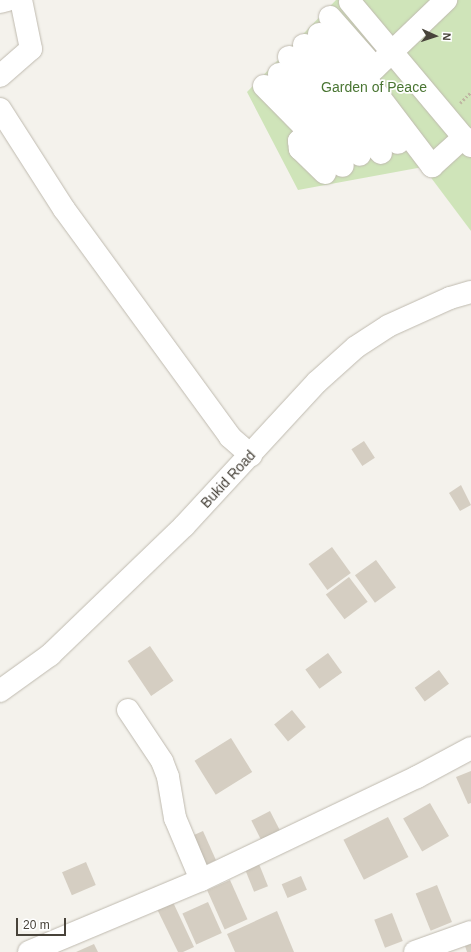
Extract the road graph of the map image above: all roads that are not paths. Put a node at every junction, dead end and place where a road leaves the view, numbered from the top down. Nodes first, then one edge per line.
1 (7, 0) edge
2 (21, 0) edge
3 (446, 0) edge
4 (0, 2) edge
5 (350, 2) dead end
6 (297, 52) junction
7 (390, 52) junction
8 (0, 76) edge
9 (342, 100) junction
10 (0, 109) edge
11 (468, 141) edge
12 (390, 148) dead end
13 (471, 292) edge
14 (251, 455) junction
15 (0, 691) edge
16 (128, 710) dead end
17 (471, 748) edge
18 (201, 880) junction
19 (471, 932) edge
20 (29, 952) edge
21 (414, 952) edge

1 - 4 street
2 - 8 street
3 - 7 street
5 - 7 street
6 - 9 street
6 - 9 street
6 - 9 street
7 - 9 street
7 - 11 street
9 - 9 street
9 - 11 street
9 - 12 street
10 - 14 street
13 - 14 street, Bukid Road
14 - 15 street, Bukid Road
16 - 18 street
17 - 18 street
18 - 20 street
19 - 21 street

